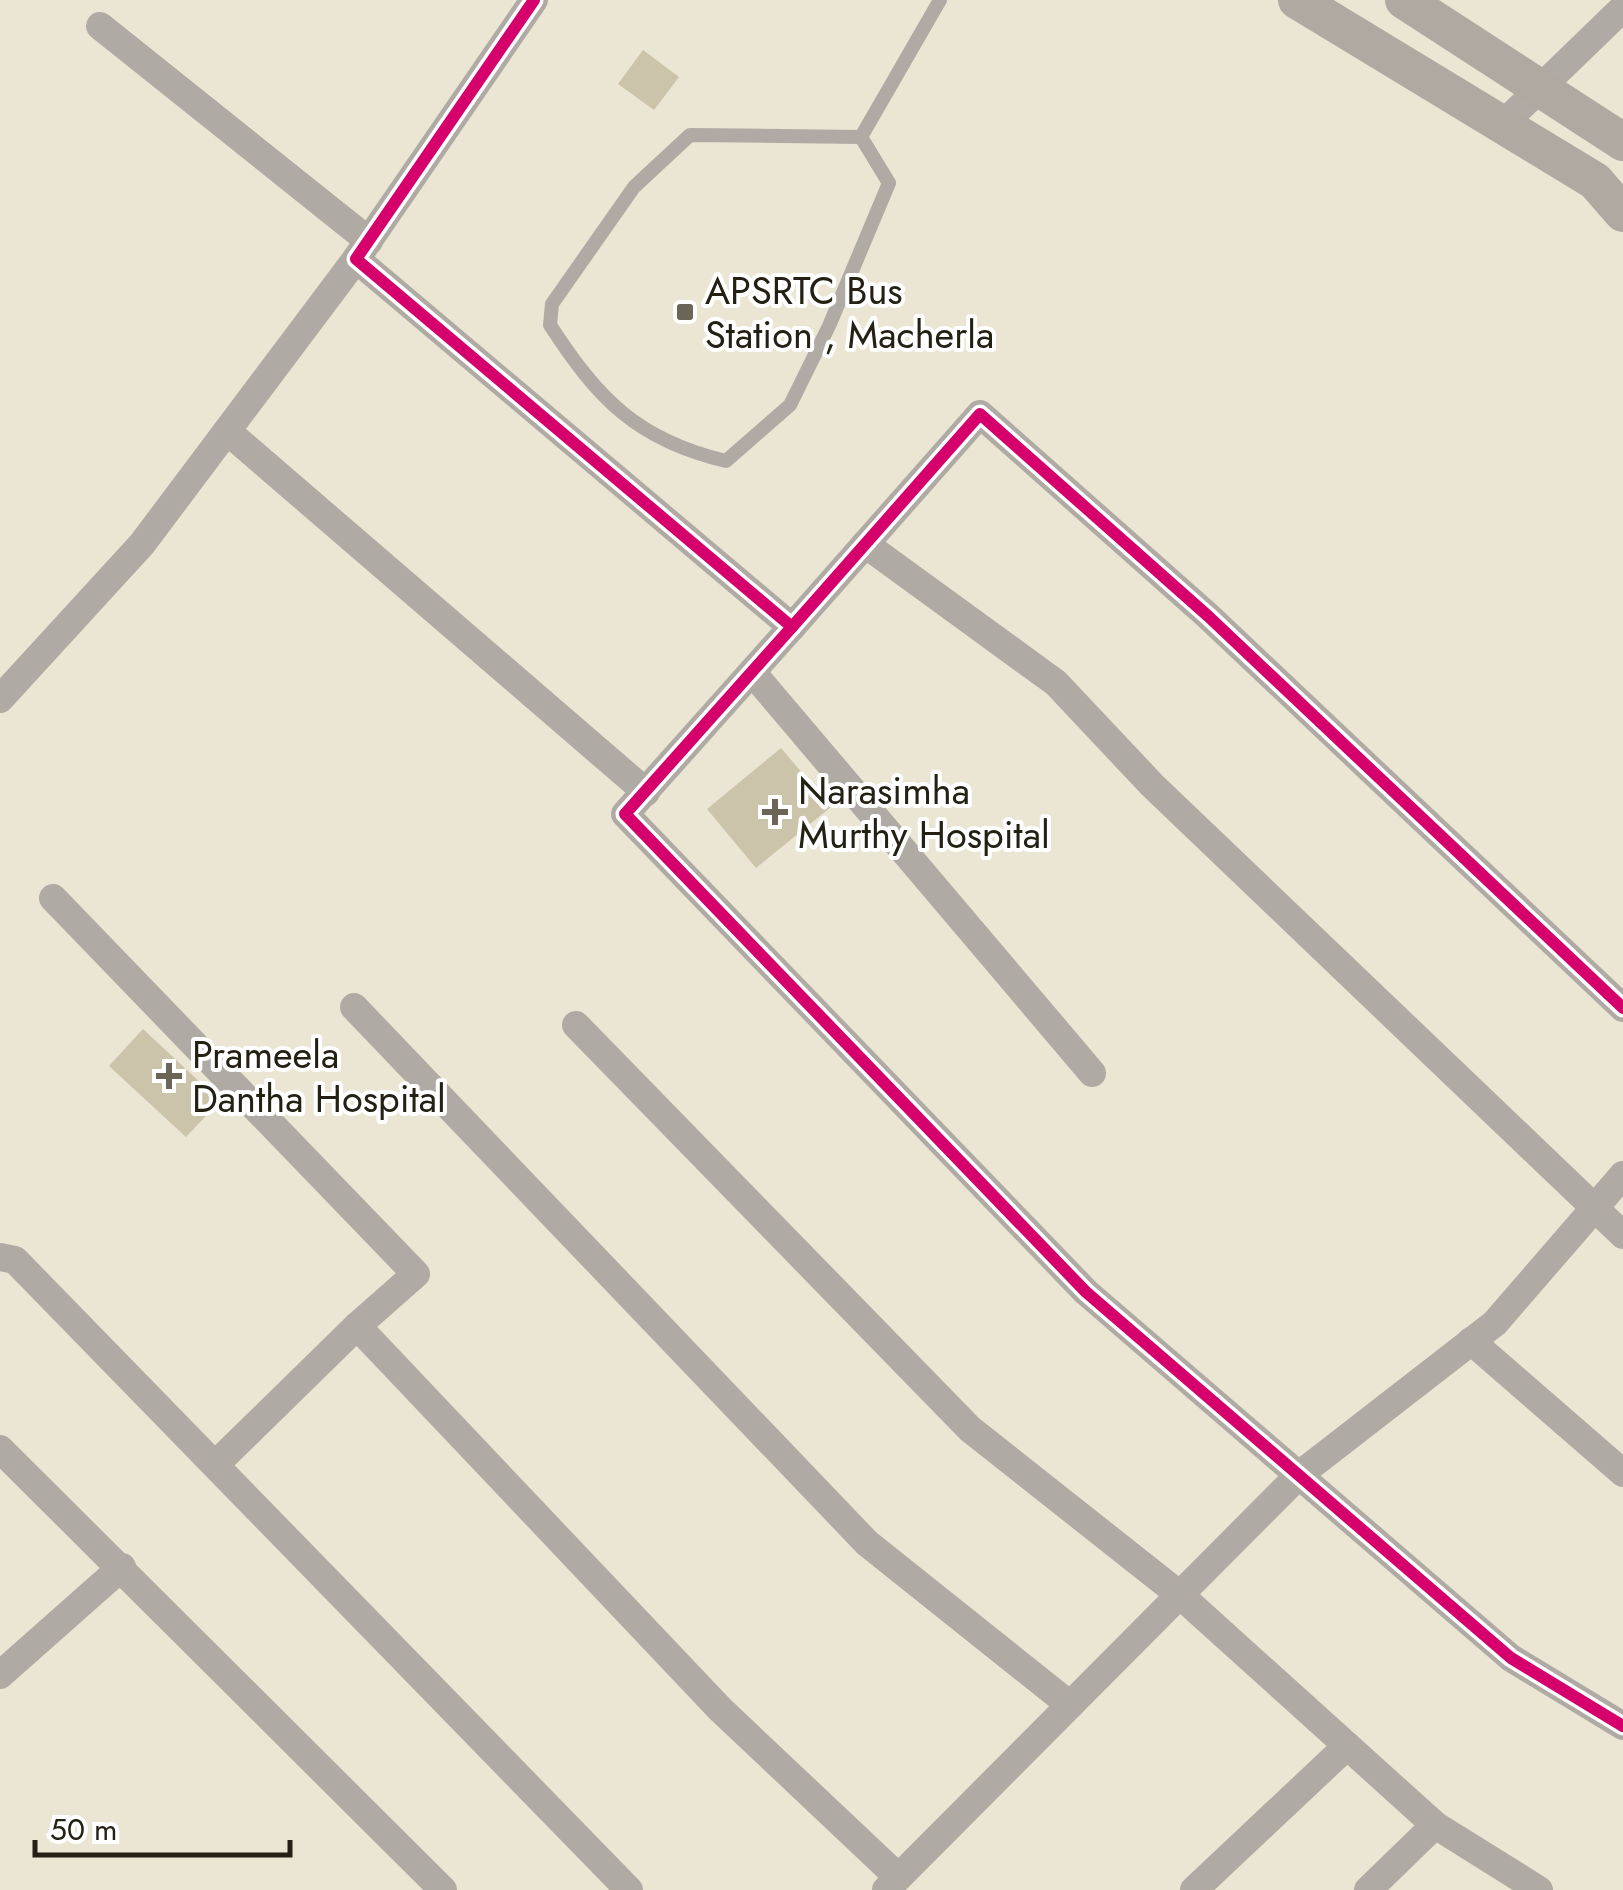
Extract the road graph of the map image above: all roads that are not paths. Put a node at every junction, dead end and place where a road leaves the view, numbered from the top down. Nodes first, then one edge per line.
1 (534, 0) edge
2 (940, 0) edge
3 (1297, 0) edge
4 (1404, 0) edge
5 (1623, 8) edge
6 (100, 26) dead end
7 (1540, 88) junction
8 (1504, 124) junction
9 (861, 137) junction
10 (1623, 142) edge
11 (1623, 213) edge
12 (362, 250) junction
13 (227, 431) junction
14 (865, 544) junction
15 (792, 627) junction
16 (752, 672) junction
17 (0, 700) edge
18 (646, 792) junction
19 (53, 898) dead end
20 (354, 1007) dead end
21 (1623, 1008) edge
22 (576, 1025) dead end
23 (1092, 1073) dead end
24 (1623, 1175) edge
25 (1594, 1208) junction
26 (1623, 1235) edge
27 (0, 1257) edge
28 (357, 1326) junction
29 (1471, 1341) junction
30 (0, 1449) edge
31 (216, 1464) junction
32 (1623, 1473) edge
33 (1299, 1475) junction
34 (122, 1567) junction
35 (1180, 1595) junction
36 (0, 1676) edge
37 (1070, 1705) junction
38 (1623, 1726) edge
39 (1347, 1746) junction
40 (1435, 1825) junction
41 (892, 1884) edge
42 (443, 1890) edge
43 (629, 1890) edge
44 (1194, 1890) edge
45 (1368, 1890) edge
46 (1539, 1890) edge

1 - 12 street
2 - 9 lane
3 - 8 main road
4 - 7 main road
5 - 7 street
6 - 12 street
7 - 8 street
7 - 10 main road
8 - 11 main road
9 - 9 lane
12 - 13 street
12 - 15 street
13 - 17 street
13 - 18 street
14 - 15 street
14 - 21 street
14 - 25 street
15 - 16 street
16 - 18 street
16 - 23 street
18 - 33 street
19 - 28 street
20 - 37 street
22 - 35 street
24 - 25 street
25 - 26 street
25 - 29 street
27 - 31 street
28 - 31 street
28 - 41 street
29 - 32 street
29 - 33 street
30 - 34 street
31 - 43 street
33 - 35 street
33 - 38 street
34 - 36 street
34 - 42 street
35 - 37 street
35 - 39 street
37 - 41 street
39 - 40 street
39 - 44 street
40 - 45 street
40 - 46 street

